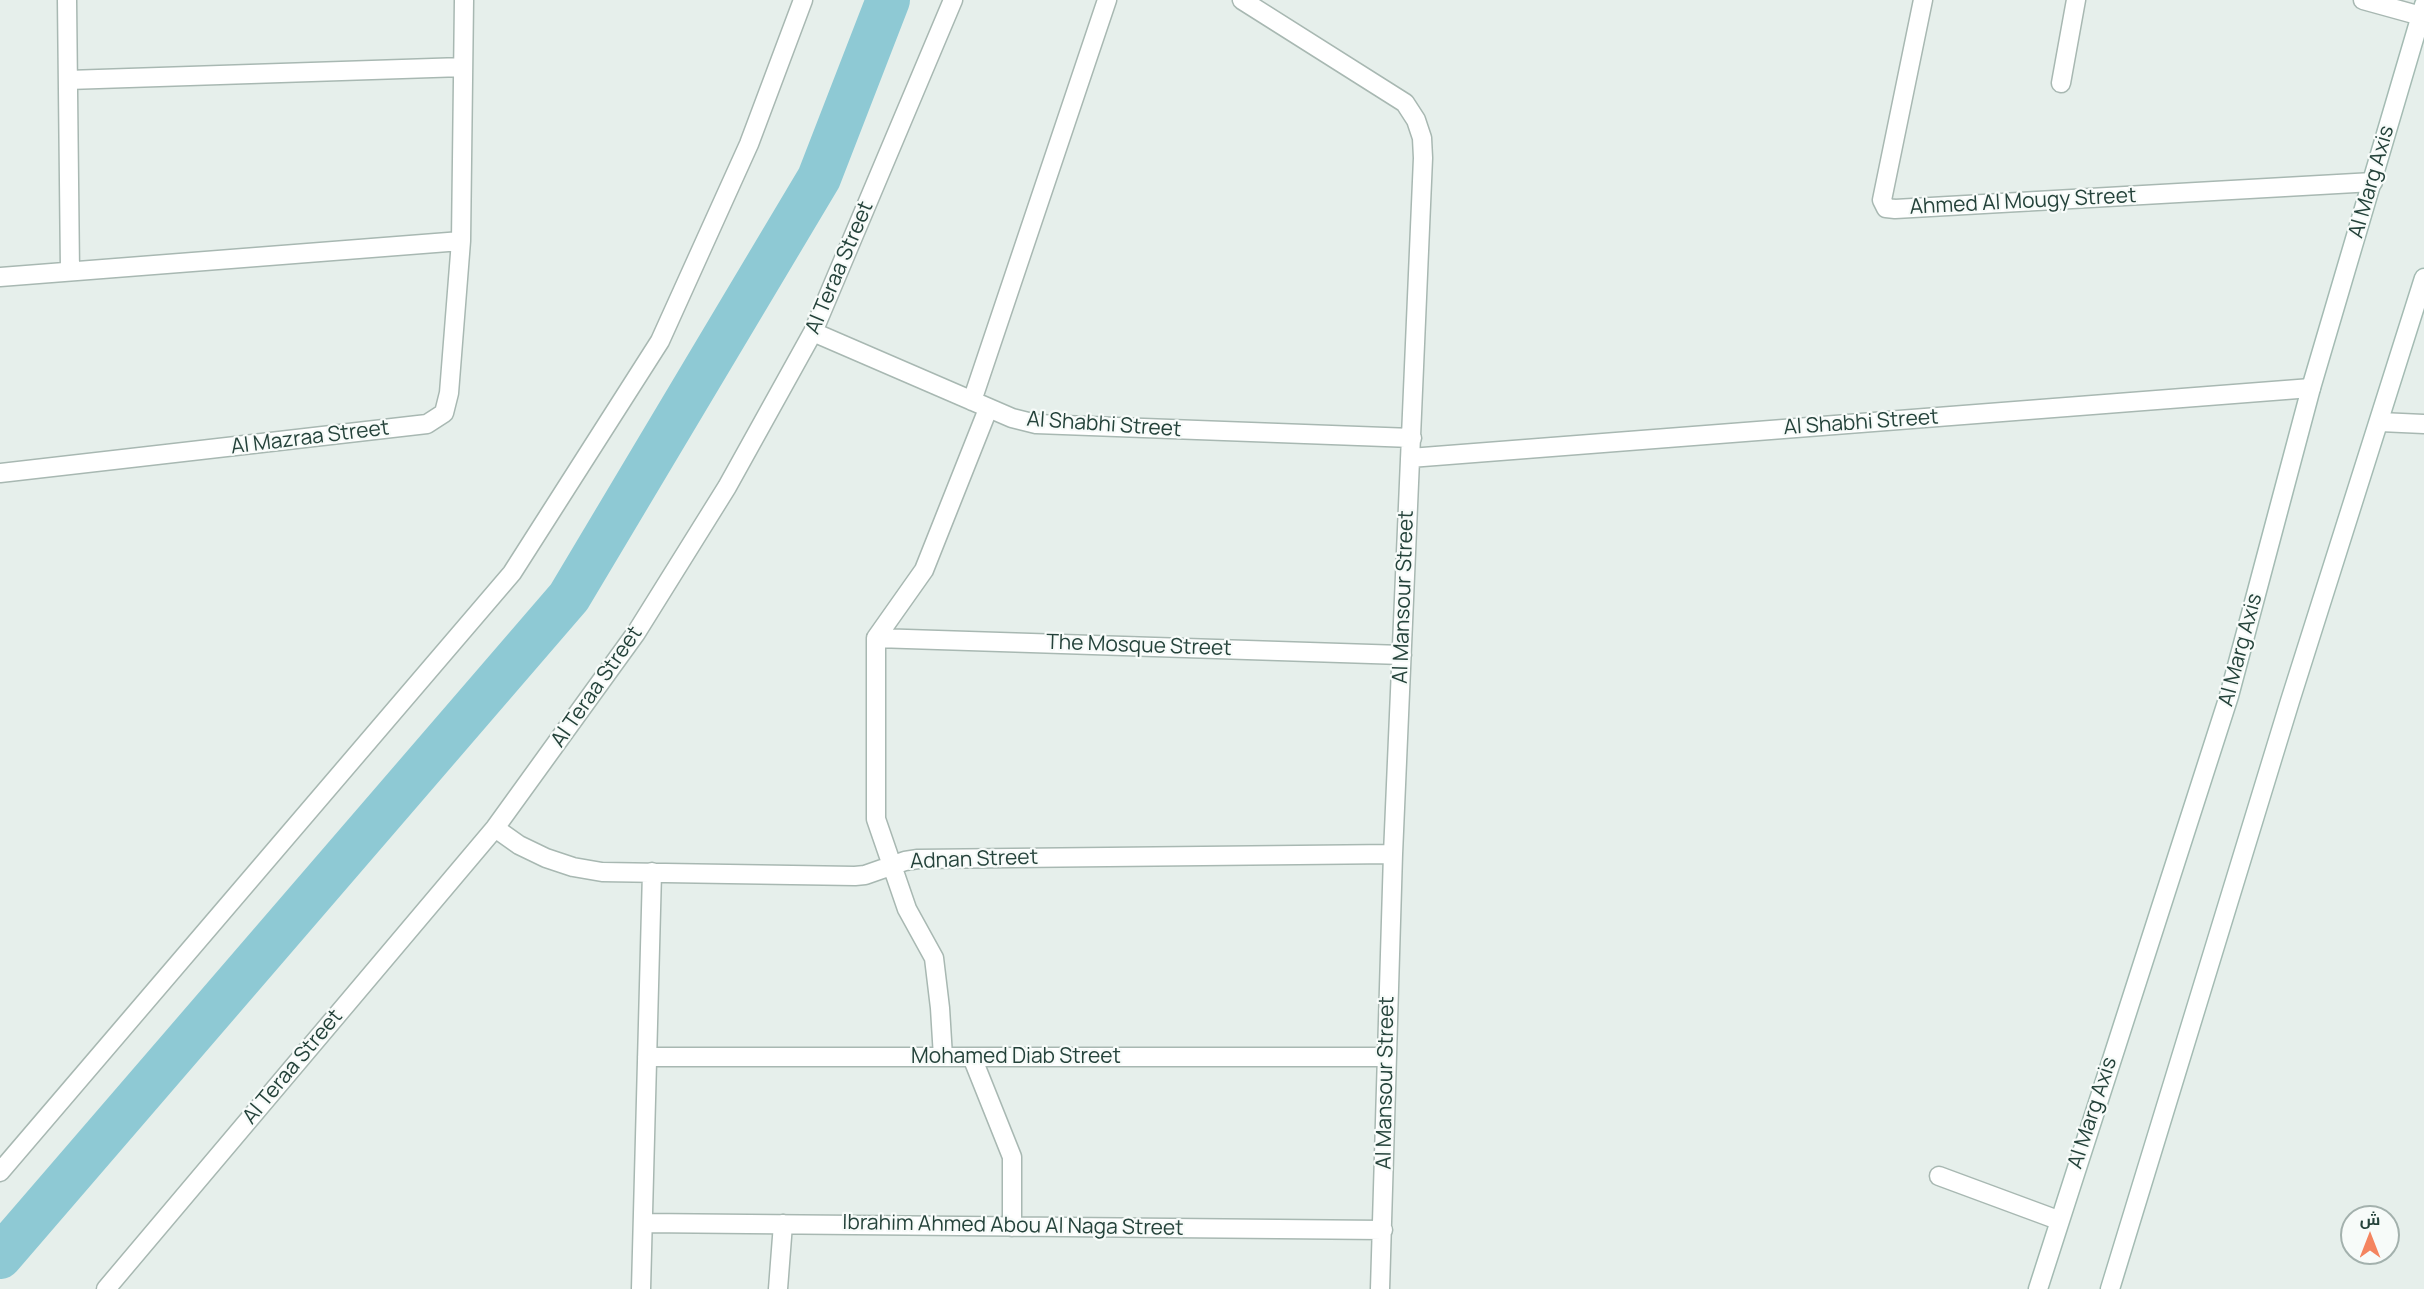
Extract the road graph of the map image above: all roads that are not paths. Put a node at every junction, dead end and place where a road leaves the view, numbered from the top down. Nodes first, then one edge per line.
1 (67, 0) edge
2 (464, 0) edge
3 (802, 0) edge
4 (953, 0) edge
5 (1107, 0) edge
6 (1242, 0) edge
7 (1923, 0) edge
8 (2076, 0) edge
9 (2363, 0) edge
10 (2422, 10) edge
11 (463, 67) junction
12 (68, 80) junction
13 (2061, 82) dead end
14 (2373, 182) junction
15 (460, 241) junction
16 (70, 271) junction
17 (0, 277) edge
18 (2424, 278) edge
19 (813, 332) junction
20 (2311, 388) junction
21 (980, 405) junction
22 (2379, 422) junction
23 (2424, 424) edge
24 (1412, 438) junction
25 (1410, 458) junction
26 (0, 474) edge
27 (876, 638) junction
28 (1402, 655) junction
29 (495, 828) junction
30 (1393, 855) junction
31 (892, 866) junction
32 (652, 872) junction
33 (647, 1057) junction
34 (943, 1057) junction
35 (972, 1057) junction
36 (1386, 1057) junction
37 (0, 1172) edge
38 (1939, 1176) dead end
39 (2058, 1220) junction
40 (643, 1222) junction
41 (783, 1224) junction
42 (1012, 1227) junction
43 (1383, 1230) junction
44 (113, 1287) edge
45 (641, 1289) edge
46 (778, 1289) edge
47 (1380, 1289) edge
48 (2038, 1289) edge
49 (2110, 1289) edge

1 - 12 street
2 - 11 street, Al Mazraa Street
3 - 37 street
4 - 19 street, Al Teraa Street
5 - 21 street
6 - 24 street, Al Mansour Street
7 - 14 street, Ahmed Al Mougy Street
8 - 13 street
9 - 10 street
10 - 14 street, Al Marg Axis
11 - 12 street
11 - 15 street, Al Mazraa Street
12 - 16 street
14 - 20 street, Al Marg Axis
15 - 16 street
15 - 26 street, Al Mazraa Street
16 - 17 street
18 - 22 street
19 - 21 street, Al Shabhi Street
19 - 29 street, Al Teraa Street
20 - 25 street, Al Shabhi Street
20 - 39 street, Al Marg Axis
21 - 24 street, Al Shabhi Street
21 - 27 street
22 - 23 street
22 - 49 street
24 - 25 street, Al Mansour Street
25 - 28 street, Al Mansour Street
27 - 28 street, The Mosque Street
27 - 31 street
28 - 30 street, Al Mansour Street
29 - 32 street, Adnan Street
29 - 44 street, Al Teraa Street
30 - 31 street, Adnan Street
30 - 36 street, Al Mansour Street
31 - 32 street, Adnan Street
31 - 34 street
32 - 33 street
33 - 34 street, Mohamed Diab Street
33 - 40 street
34 - 35 street, Mohamed Diab Street
35 - 36 street, Mohamed Diab Street
35 - 42 street
36 - 43 street, Al Mansour Street
38 - 39 street
39 - 48 street, Al Marg Axis
40 - 41 street, Ibrahim Ahmed Abou Al Naga Street
40 - 45 street
41 - 42 street, Ibrahim Ahmed Abou Al Naga Street
41 - 46 street
42 - 43 street, Ibrahim Ahmed Abou Al Naga Street
43 - 47 street, Al Mansour Street

